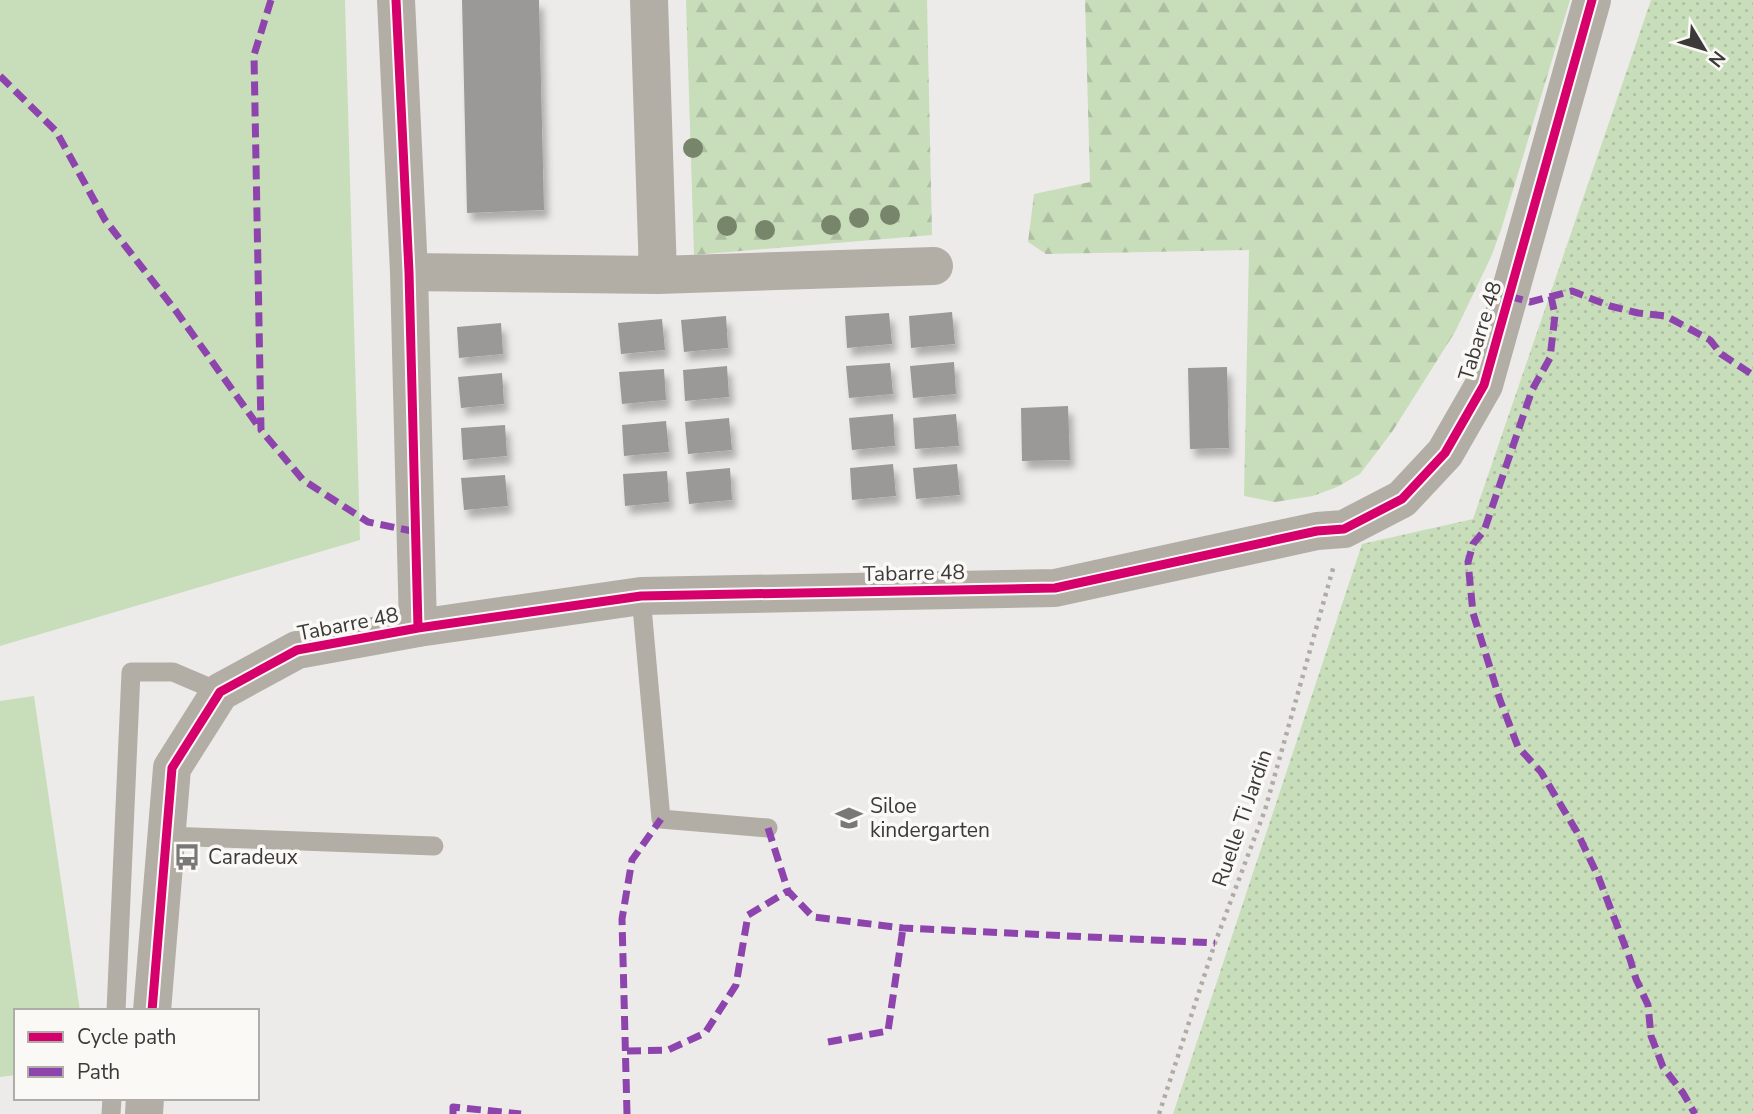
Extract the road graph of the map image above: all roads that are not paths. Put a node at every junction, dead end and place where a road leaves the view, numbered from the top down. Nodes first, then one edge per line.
1 (396, 0) edge
2 (649, 0) edge
3 (1592, 0) edge
4 (934, 266) dead end
5 (410, 272) junction
6 (658, 275) junction
7 (641, 596) junction
8 (418, 628) junction
9 (220, 692) junction
10 (768, 828) dead end
11 (166, 836) junction
12 (435, 846) dead end
13 (116, 1009) edge
14 (152, 1009) edge

1 - 5 street
2 - 6 street
3 - 7 street, Tabarre 48
4 - 6 street
5 - 6 street
5 - 8 street
7 - 8 street, Tabarre 48
7 - 10 lane
8 - 9 street, Tabarre 48
9 - 11 street, Tabarre 48
9 - 13 lane
11 - 12 lane
11 - 14 street, Tabarre 48

